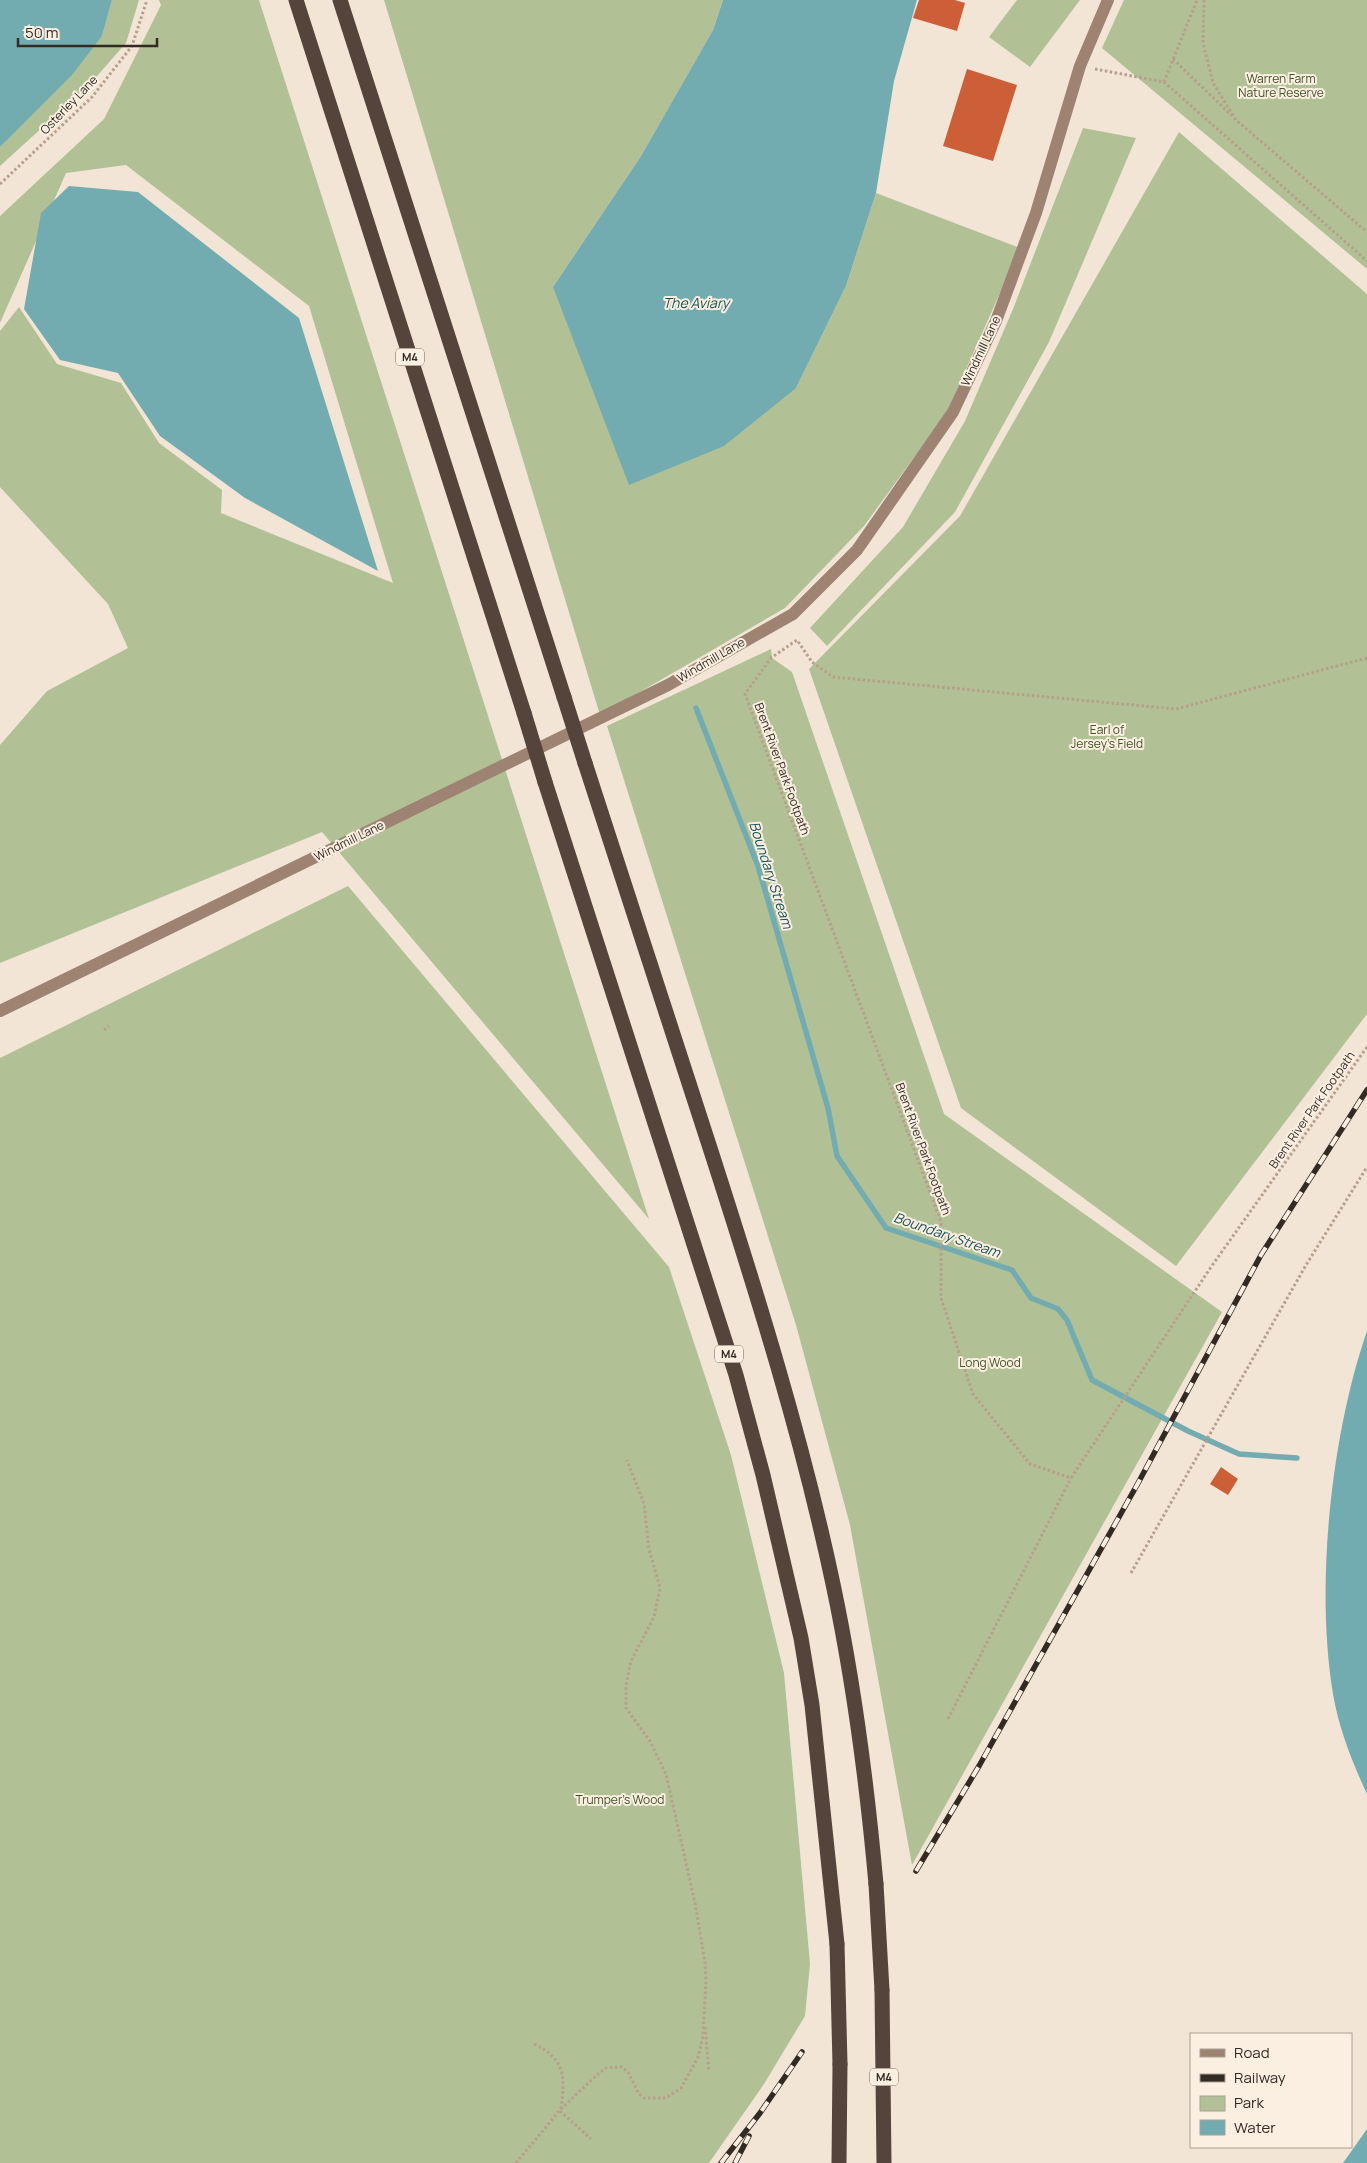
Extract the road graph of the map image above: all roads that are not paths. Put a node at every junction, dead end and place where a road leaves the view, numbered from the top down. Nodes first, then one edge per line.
1 (296, 0) edge
2 (340, 0) edge
3 (1108, 0) edge
4 (0, 1011) edge
5 (839, 2163) edge
6 (884, 2163) edge

1 - 5 highway, M4, bridge
2 - 6 highway, M4, bridge
3 - 4 main road, Windmill Lane

